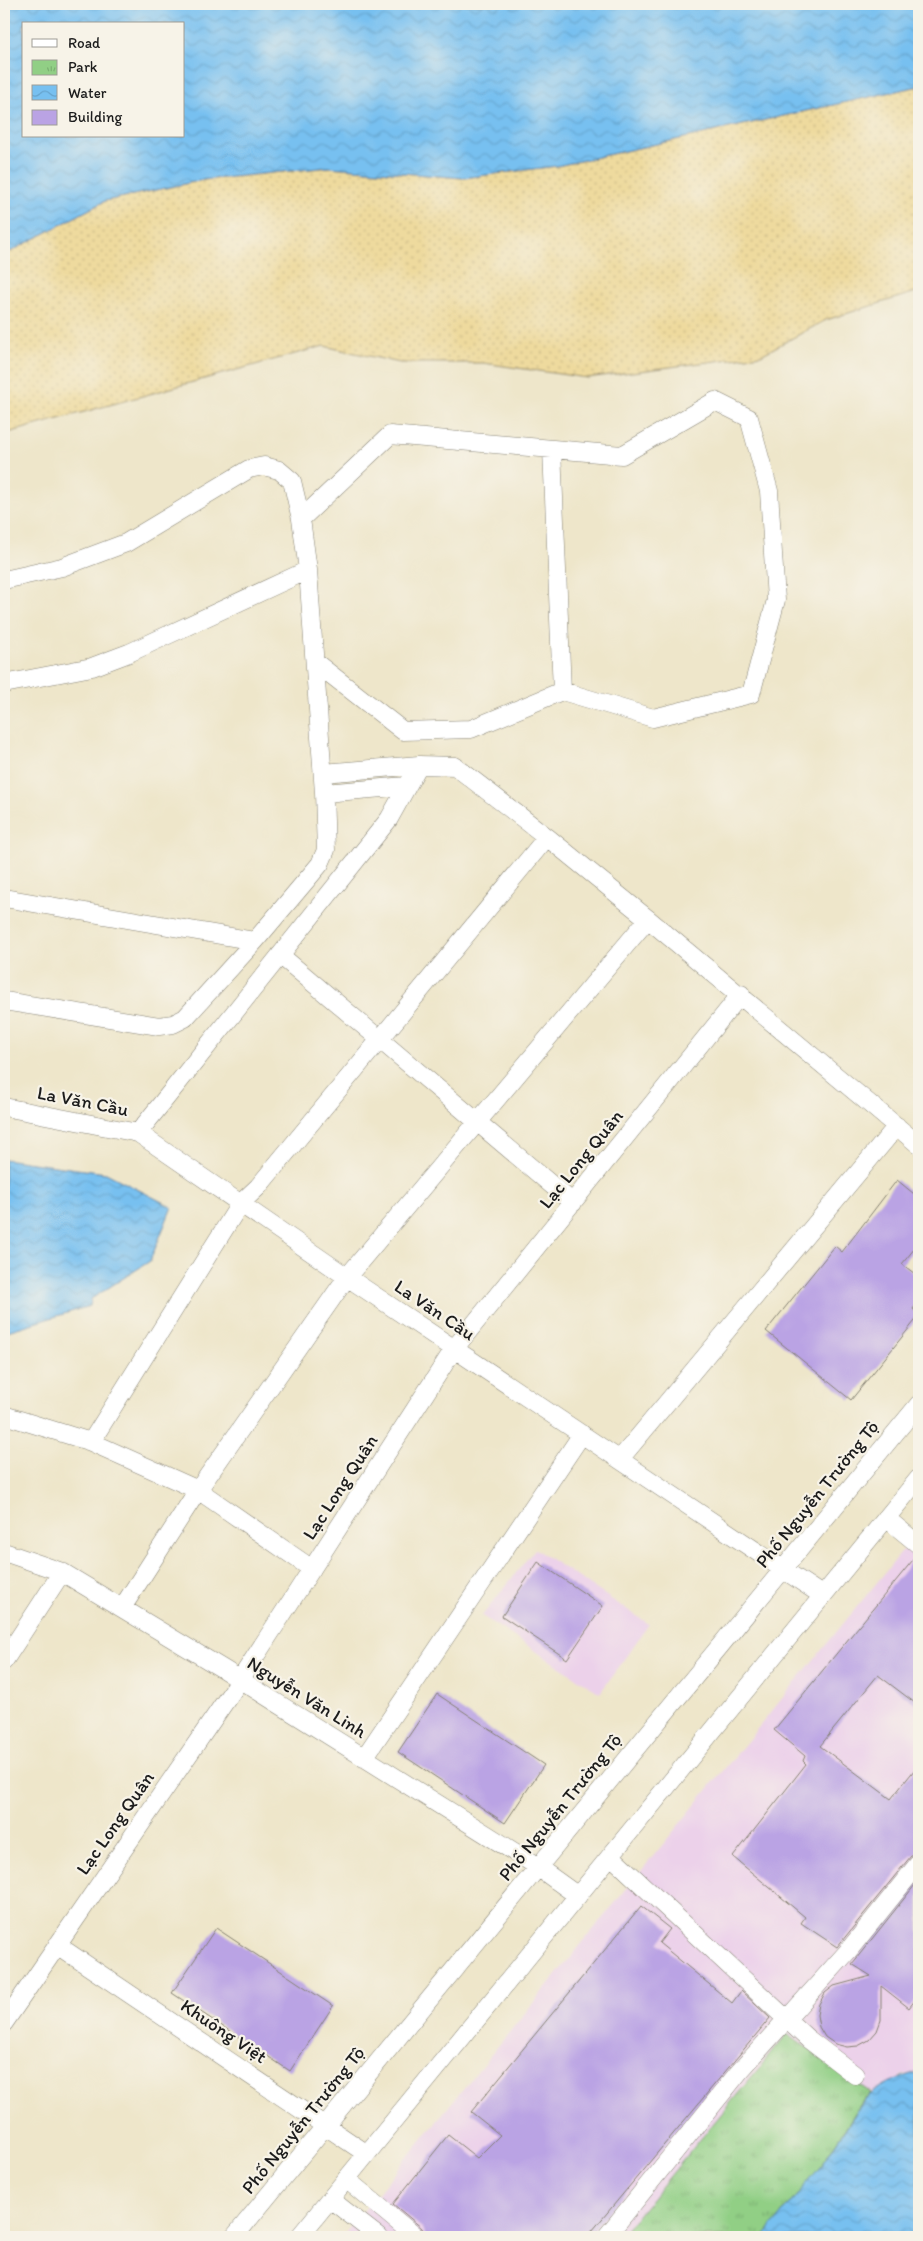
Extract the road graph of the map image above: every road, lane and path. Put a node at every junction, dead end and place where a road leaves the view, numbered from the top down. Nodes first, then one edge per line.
1 (552, 449) junction
2 (301, 519) junction
3 (308, 570) junction
4 (4, 580) edge
5 (315, 662) junction
6 (4, 684) edge
7 (562, 690) junction
8 (419, 765) junction
9 (323, 773) junction
10 (406, 786) junction
11 (324, 793) junction
12 (547, 837) junction
13 (4, 898) edge
14 (648, 919) junction
15 (255, 941) junction
16 (280, 955) junction
17 (741, 994) junction
18 (4, 1001) edge
19 (380, 1039) junction
20 (4, 1107) edge
21 (477, 1122) junction
22 (897, 1126) junction
23 (138, 1133) junction
24 (919, 1145) edge
25 (573, 1203) junction
26 (240, 1204) junction
27 (346, 1277) junction
28 (454, 1349) junction
29 (919, 1404) edge
30 (4, 1415) edge
31 (582, 1434) junction
32 (91, 1442) junction
33 (620, 1459) junction
34 (919, 1478) edge
35 (198, 1490) junction
36 (886, 1518) junction
37 (919, 1544) edge
38 (4, 1552) edge
39 (784, 1568) junction
40 (312, 1569) junction
41 (62, 1572) junction
42 (823, 1596) junction
43 (122, 1608) junction
44 (4, 1660) edge
45 (240, 1680) junction
46 (364, 1758) junction
47 (611, 1856) junction
48 (919, 1863) edge
49 (538, 1867) junction
50 (578, 1896) junction
51 (57, 1945) junction
52 (786, 2019) junction
53 (4, 2023) edge
54 (855, 2075) dead end
55 (326, 2125) junction
56 (367, 2154) junction
57 (346, 2179) junction
58 (330, 2199) junction
59 (415, 2236) edge
60 (234, 2237) edge
61 (299, 2237) edge
62 (379, 2237) edge
63 (606, 2237) edge

1 - 2 street
1 - 7 street
1 - 7 street
2 - 3 street
2 - 4 street
3 - 5 street
3 - 6 street
5 - 7 street
5 - 9 street
8 - 9 street
8 - 10 street
8 - 12 street
9 - 11 street
10 - 11 street
10 - 16 street
11 - 15 street
12 - 14 street
12 - 19 street
13 - 15 street
14 - 17 street
14 - 21 street
15 - 18 street
16 - 19 street
16 - 23 street
17 - 22 street
17 - 25 street, Lạc Long Quân
19 - 21 street
19 - 26 street
20 - 23 street, La Văn Cầu
21 - 25 street
21 - 27 street
22 - 24 street
22 - 33 street
23 - 26 street, La Văn Cầu
25 - 28 street, Lạc Long Quân
26 - 27 street, La Văn Cầu
26 - 32 street
27 - 28 street, La Văn Cầu
27 - 35 street
28 - 31 street, La Văn Cầu
28 - 40 street, Lạc Long Quân
29 - 39 street, Phố Nguyễn Trường Tộ
30 - 32 street
31 - 33 street, La Văn Cầu
31 - 46 street
32 - 35 street
33 - 39 street, La Văn Cầu
34 - 36 street
35 - 40 street
35 - 43 street
36 - 37 street
36 - 42 street
38 - 41 street, Nguyễn Văn Linh
39 - 42 street, La Văn Cầu
39 - 49 street, Phố Nguyễn Trường Tộ
40 - 45 street, Lạc Long Quân
41 - 43 street, Nguyễn Văn Linh
41 - 44 street
42 - 47 street
43 - 45 street, Nguyễn Văn Linh
45 - 46 street, Nguyễn Văn Linh
45 - 51 street, Lạc Long Quân
46 - 49 street, Nguyễn Văn Linh
47 - 50 street
47 - 52 street
48 - 52 street
49 - 50 street, Nguyễn Văn Linh
49 - 55 street, Phố Nguyễn Trường Tộ
50 - 56 street
51 - 53 street, Lạc Long Quân
51 - 55 street, Khuông Việt
52 - 54 street
52 - 63 street
55 - 56 street, Khuông Việt
55 - 60 street, Phố Nguyễn Trường Tộ
56 - 57 street
57 - 58 street
57 - 59 street
58 - 61 street
58 - 62 street

